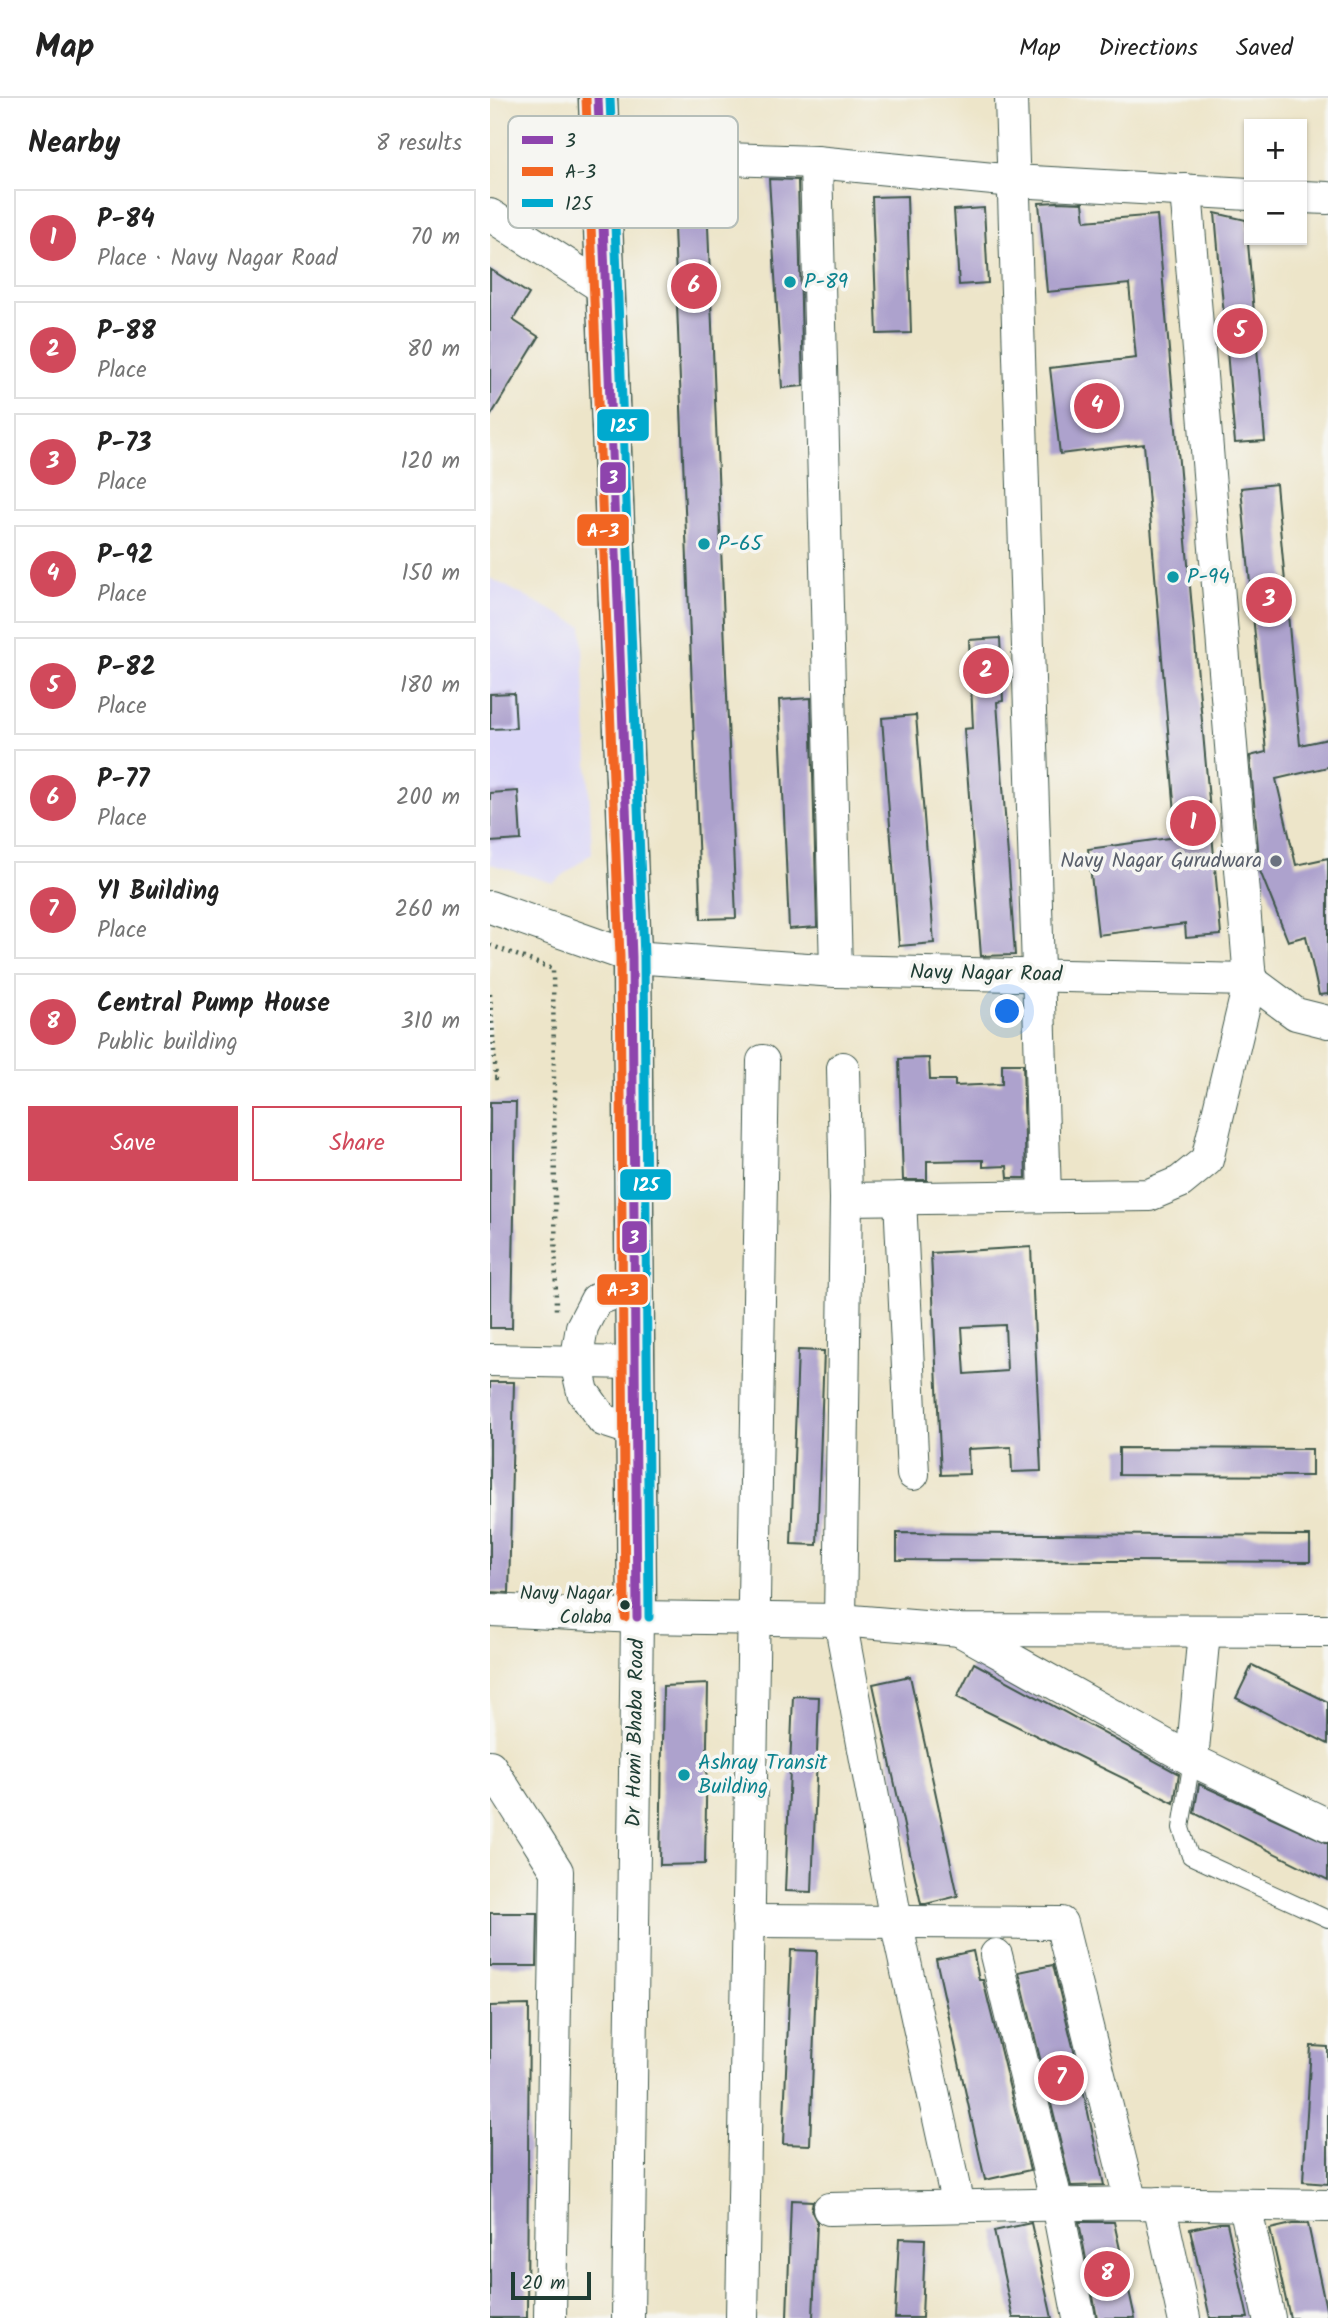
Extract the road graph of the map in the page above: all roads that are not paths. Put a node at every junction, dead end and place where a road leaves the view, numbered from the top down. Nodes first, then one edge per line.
1 (598, 98) edge
2 (1011, 98) edge
3 (599, 116) edge
4 (738, 159) edge
5 (816, 162) junction
6 (1014, 181) junction
7 (1186, 190) junction
8 (1244, 194) edge
9 (1307, 197) edge
10 (1328, 198) edge
11 (490, 215) edge
12 (508, 227) edge
13 (510, 228) edge
14 (603, 228) edge
15 (605, 289) junction
16 (490, 907) edge
17 (632, 957) junction
18 (836, 971) junction
19 (1041, 976) junction
20 (1250, 980) junction
21 (1328, 1022) edge
22 (764, 1061) dead end
23 (843, 1068) dead end
24 (1045, 1196) junction
25 (900, 1198) junction
26 (846, 1199) junction
27 (633, 1286) junction
28 (490, 1360) edge
29 (566, 1363) junction
30 (634, 1363) junction
31 (634, 1430) junction
32 (913, 1474) dead end
33 (490, 1609) edge
34 (637, 1617) junction
35 (756, 1619) junction
36 (840, 1620) junction
37 (960, 1630) junction
38 (1328, 1631) edge
39 (1204, 1632) junction
40 (1192, 1760) junction
41 (490, 1766) edge
42 (1328, 1825) edge
43 (1328, 1919) edge
44 (748, 1921) junction
45 (897, 1921) junction
46 (996, 1955) dead end
47 (1145, 2203) junction
48 (1057, 2204) junction
49 (1245, 2205) junction
50 (958, 2206) junction
51 (1328, 2206) edge
52 (829, 2209) dead end
53 (550, 2318) edge
54 (628, 2318) edge
55 (742, 2318) edge
56 (1079, 2318) edge
57 (1184, 2318) edge
58 (1269, 2318) edge

1 - 3 street, Dr Homi Bhaba Road
2 - 6 street
4 - 5 street
5 - 6 street
5 - 18 street
6 - 7 street
6 - 19 street
7 - 8 street
7 - 20 street
9 - 10 street
11 - 12 street
13 - 15 street
14 - 15 street, Dr Homi Bhaba Road
15 - 17 street, Dr Homi Bhaba Road
16 - 17 street, Navy Nagar Road
17 - 18 street, Navy Nagar Road
17 - 27 street, Dr Homi Bhaba Road
18 - 19 street, Navy Nagar Road
19 - 20 street, Navy Nagar Road
19 - 24 street
20 - 21 street
20 - 24 street
22 - 35 street
23 - 26 street
24 - 25 street
25 - 26 street
25 - 32 street
26 - 36 street
27 - 29 street
27 - 30 street, Dr Homi Bhaba Road
28 - 29 street
29 - 30 street
29 - 31 street
30 - 31 street, Dr Homi Bhaba Road
31 - 34 street, Dr Homi Bhaba Road
33 - 34 street
34 - 35 street
34 - 54 street, Dr Homi Bhaba Road
35 - 36 street
35 - 44 street
36 - 37 street
36 - 45 street
37 - 39 street
37 - 40 street
38 - 39 street
39 - 40 street
40 - 42 street
40 - 43 lane
41 - 53 street
44 - 45 street
44 - 55 street
45 - 47 street
45 - 50 street
46 - 48 street
47 - 48 street
47 - 49 street
47 - 57 street
48 - 50 street
48 - 56 street
49 - 51 street
49 - 58 street
50 - 52 street

